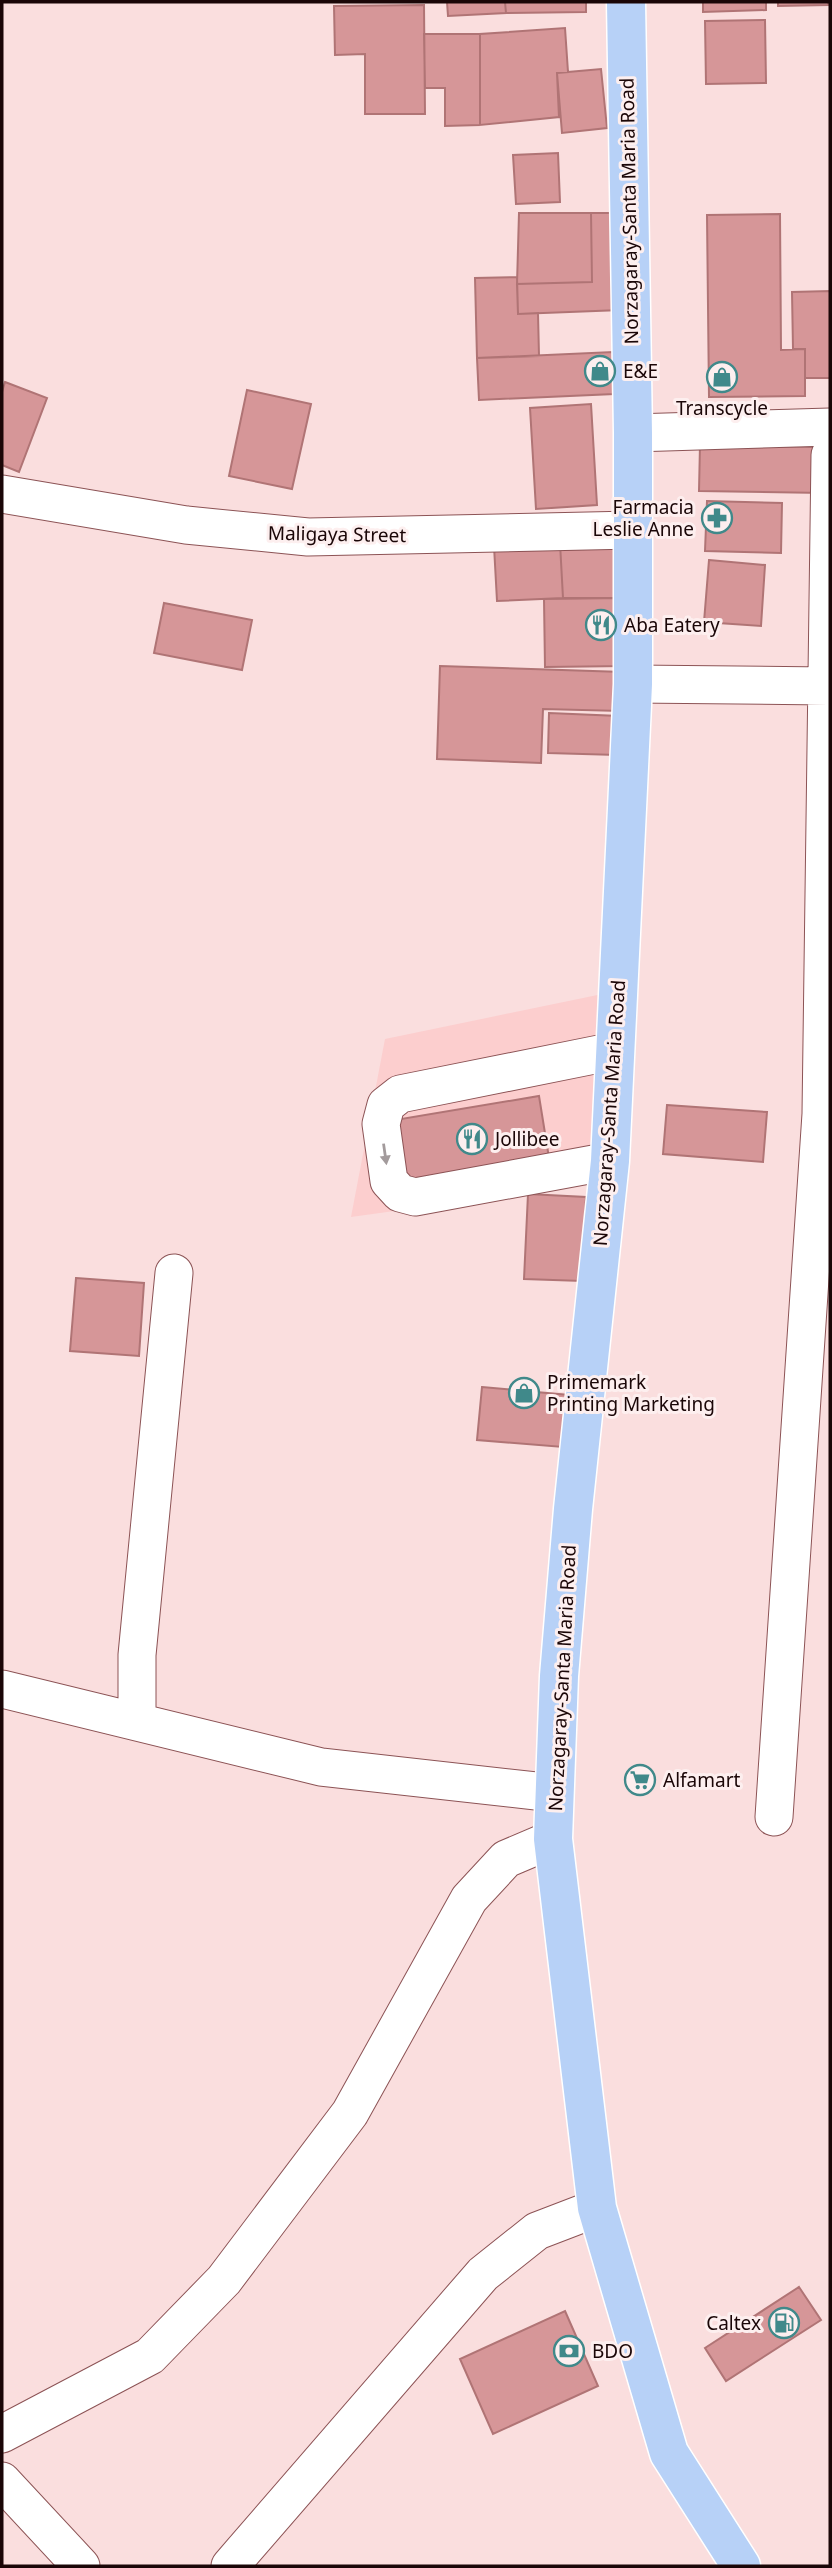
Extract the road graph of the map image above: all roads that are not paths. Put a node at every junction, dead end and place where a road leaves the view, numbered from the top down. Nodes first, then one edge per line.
1 (626, 2) edge
2 (830, 427) edge
3 (633, 433) junction
4 (830, 455) edge
5 (2, 494) edge
6 (633, 530) junction
7 (633, 684) junction
8 (828, 686) junction
9 (828, 853) edge
10 (614, 1051) junction
11 (826, 1115) edge
12 (610, 1161) junction
13 (174, 1273) dead end
14 (2, 1689) edge
15 (137, 1721) junction
16 (554, 1793) junction
17 (774, 1816) dead end
18 (553, 1839) junction
19 (597, 2208) junction
20 (2, 2434) edge
21 (2, 2481) edge
22 (81, 2566) edge
23 (230, 2566) edge
24 (741, 2566) edge

1 - 3 main road, Norzagaray-Santa Maria Road
2 - 3 street
3 - 6 main road, Norzagaray-Santa Maria Road
4 - 8 street
5 - 6 street, Maligaya Street
6 - 7 main road, Norzagaray-Santa Maria Road
7 - 8 street
7 - 10 main road, Norzagaray-Santa Maria Road
8 - 9 street
9 - 11 street
10 - 12 main road, Norzagaray-Santa Maria Road
10 -> 12 street
11 - 17 street
12 - 16 main road, Norzagaray-Santa Maria Road
13 - 15 street
14 - 15 street
15 - 16 street
16 - 18 main road, Norzagaray-Santa Maria Road
18 - 19 main road, Norzagaray-Santa Maria Road
18 - 20 street
19 - 23 street
19 - 24 main road, Norzagaray-Santa Maria Road
21 - 22 street

